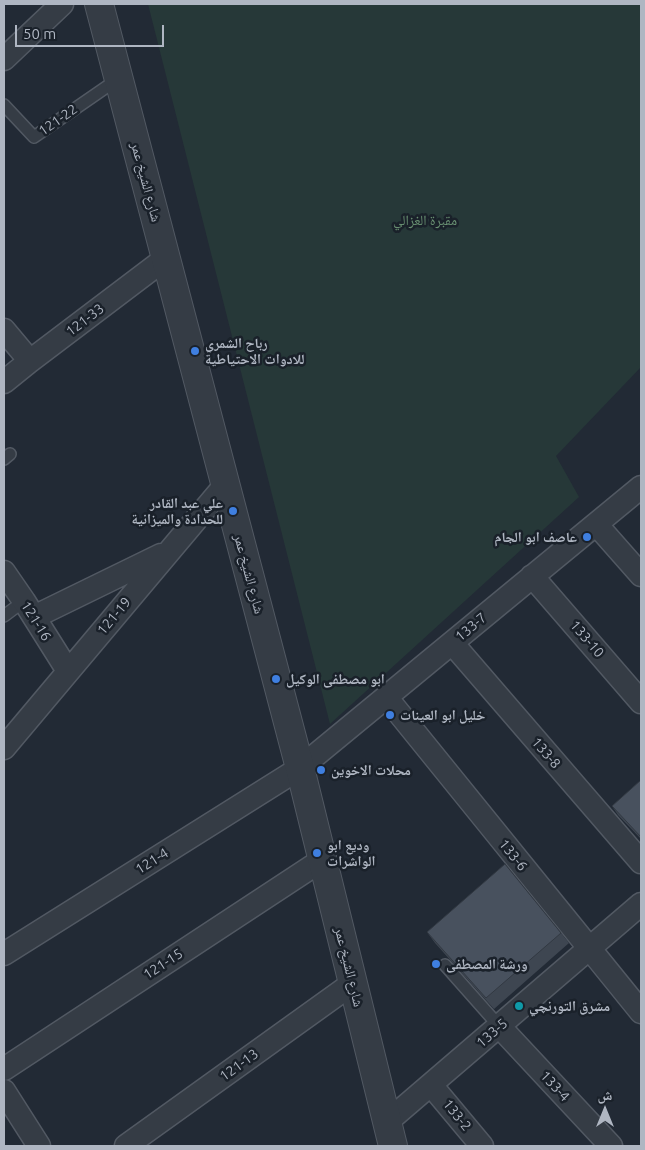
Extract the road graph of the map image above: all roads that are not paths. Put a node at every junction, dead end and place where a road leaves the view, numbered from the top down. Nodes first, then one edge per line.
1 (62, 4) edge
2 (99, 4) edge
3 (4, 59) edge
4 (119, 78) junction
5 (4, 105) edge
6 (166, 258) junction
7 (4, 330) edge
8 (30, 361) junction
9 (4, 382) edge
10 (226, 484) junction
11 (641, 487) edge
12 (596, 524) junction
13 (169, 551) junction
14 (4, 572) edge
15 (641, 575) edge
16 (532, 576) junction
17 (29, 609) junction
18 (4, 616) edge
19 (452, 643) junction
20 (68, 671) junction
21 (386, 697) junction
22 (641, 702) edge
23 (4, 748) edge
24 (300, 768) junction
25 (322, 860) junction
26 (641, 862) edge
27 (641, 904) edge
28 (590, 948) junction
29 (4, 954) edge
30 (445, 965) edge
31 (353, 983) junction
32 (641, 1012) edge
33 (499, 1026) junction
34 (4, 1069) edge
35 (432, 1085) junction
36 (4, 1092) edge
37 (390, 1134) edge
38 (39, 1146) edge
39 (126, 1146) edge
40 (482, 1146) edge
41 (611, 1146) edge

1 - 3 street
2 - 4 street, شارع الشيخ عمر
4 - 5 lane, 121-22
4 - 6 street, شارع الشيخ عمر
6 - 8 street, 121-33
6 - 10 street, شارع الشيخ عمر
7 - 8 street
8 - 9 street, 121-33
10 - 13 street, 121-19
10 - 24 street, شارع الشيخ عمر
11 - 12 street, 133-7
12 - 15 street
12 - 16 street, 133-7
13 - 17 street
13 - 20 street, 121-19
14 - 17 street, 121-16
16 - 19 street, 133-7
16 - 22 street, 133-10
17 - 18 lane
17 - 20 street, 121-16
19 - 21 street, 133-7
19 - 26 street, 133-8
20 - 23 street, 121-19
21 - 24 street, 133-7
21 - 28 street, 133-6
24 - 25 street, شارع الشيخ عمر
24 - 29 street, 121-4
25 - 31 street, شارع الشيخ عمر
25 - 34 street, 121-15
27 - 28 street, 133-5
28 - 32 street, 133-6
28 - 33 street, 133-5
30 - 33 lane
31 - 37 street, شارع الشيخ عمر
31 - 39 street, 121-13
33 - 35 street, 133-5
33 - 41 street, 133-4
35 - 37 street, 133-5
35 - 40 street, 133-2
36 - 38 street

